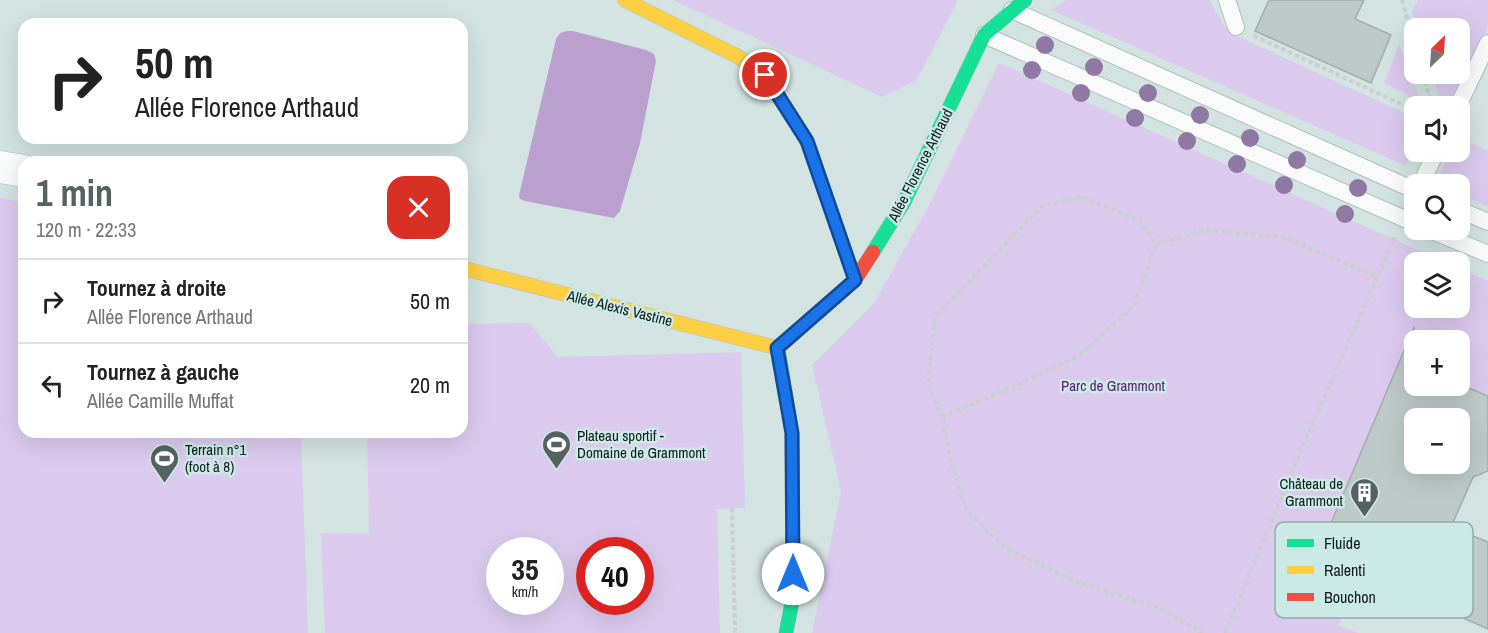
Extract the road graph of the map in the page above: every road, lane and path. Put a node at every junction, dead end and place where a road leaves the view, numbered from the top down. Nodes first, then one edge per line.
1 (624, 0) edge
2 (1227, 0) edge
3 (1402, 0) edge
4 (1018, 5) edge
5 (1407, 18) edge
6 (1236, 27) joint
7 (984, 35) junction
8 (1488, 43) edge
9 (1463, 96) edge
10 (1404, 105) edge
11 (0, 167) edge
12 (18, 170) edge
13 (1404, 185) edge
14 (1470, 214) edge
15 (1404, 219) edge
16 (1488, 222) edge
17 (1404, 229) edge
18 (1455, 240) edge
19 (1156, 245) junction
20 (1488, 254) edge
21 (468, 270) edge
22 (1376, 276) junction
23 (855, 280) junction
24 (777, 348) junction
25 (942, 417) junction
26 (732, 508) dead end
27 (735, 633) edge
28 (786, 633) edge
29 (1203, 633) edge
30 (1225, 633) edge

1 - 23 street
2 - 6 lane
3 - 5 path
4 - 7 street, Allée Florence Arthaud
4 - 13 lane
6 - 10 path
7 - 15 lane
7 - 23 street, Allée Florence Arthaud
8 - 9 lane
11 - 12 street
14 - 16 lane
17 - 22 path
18 - 20 lane
19 - 22 path
19 - 25 path
19 - 25 path
21 - 24 street, Allée Alexis Vastine
22 - 30 path
23 - 24 street, Allée Florence Arthaud
24 - 28 street
25 - 29 path
26 - 27 path

